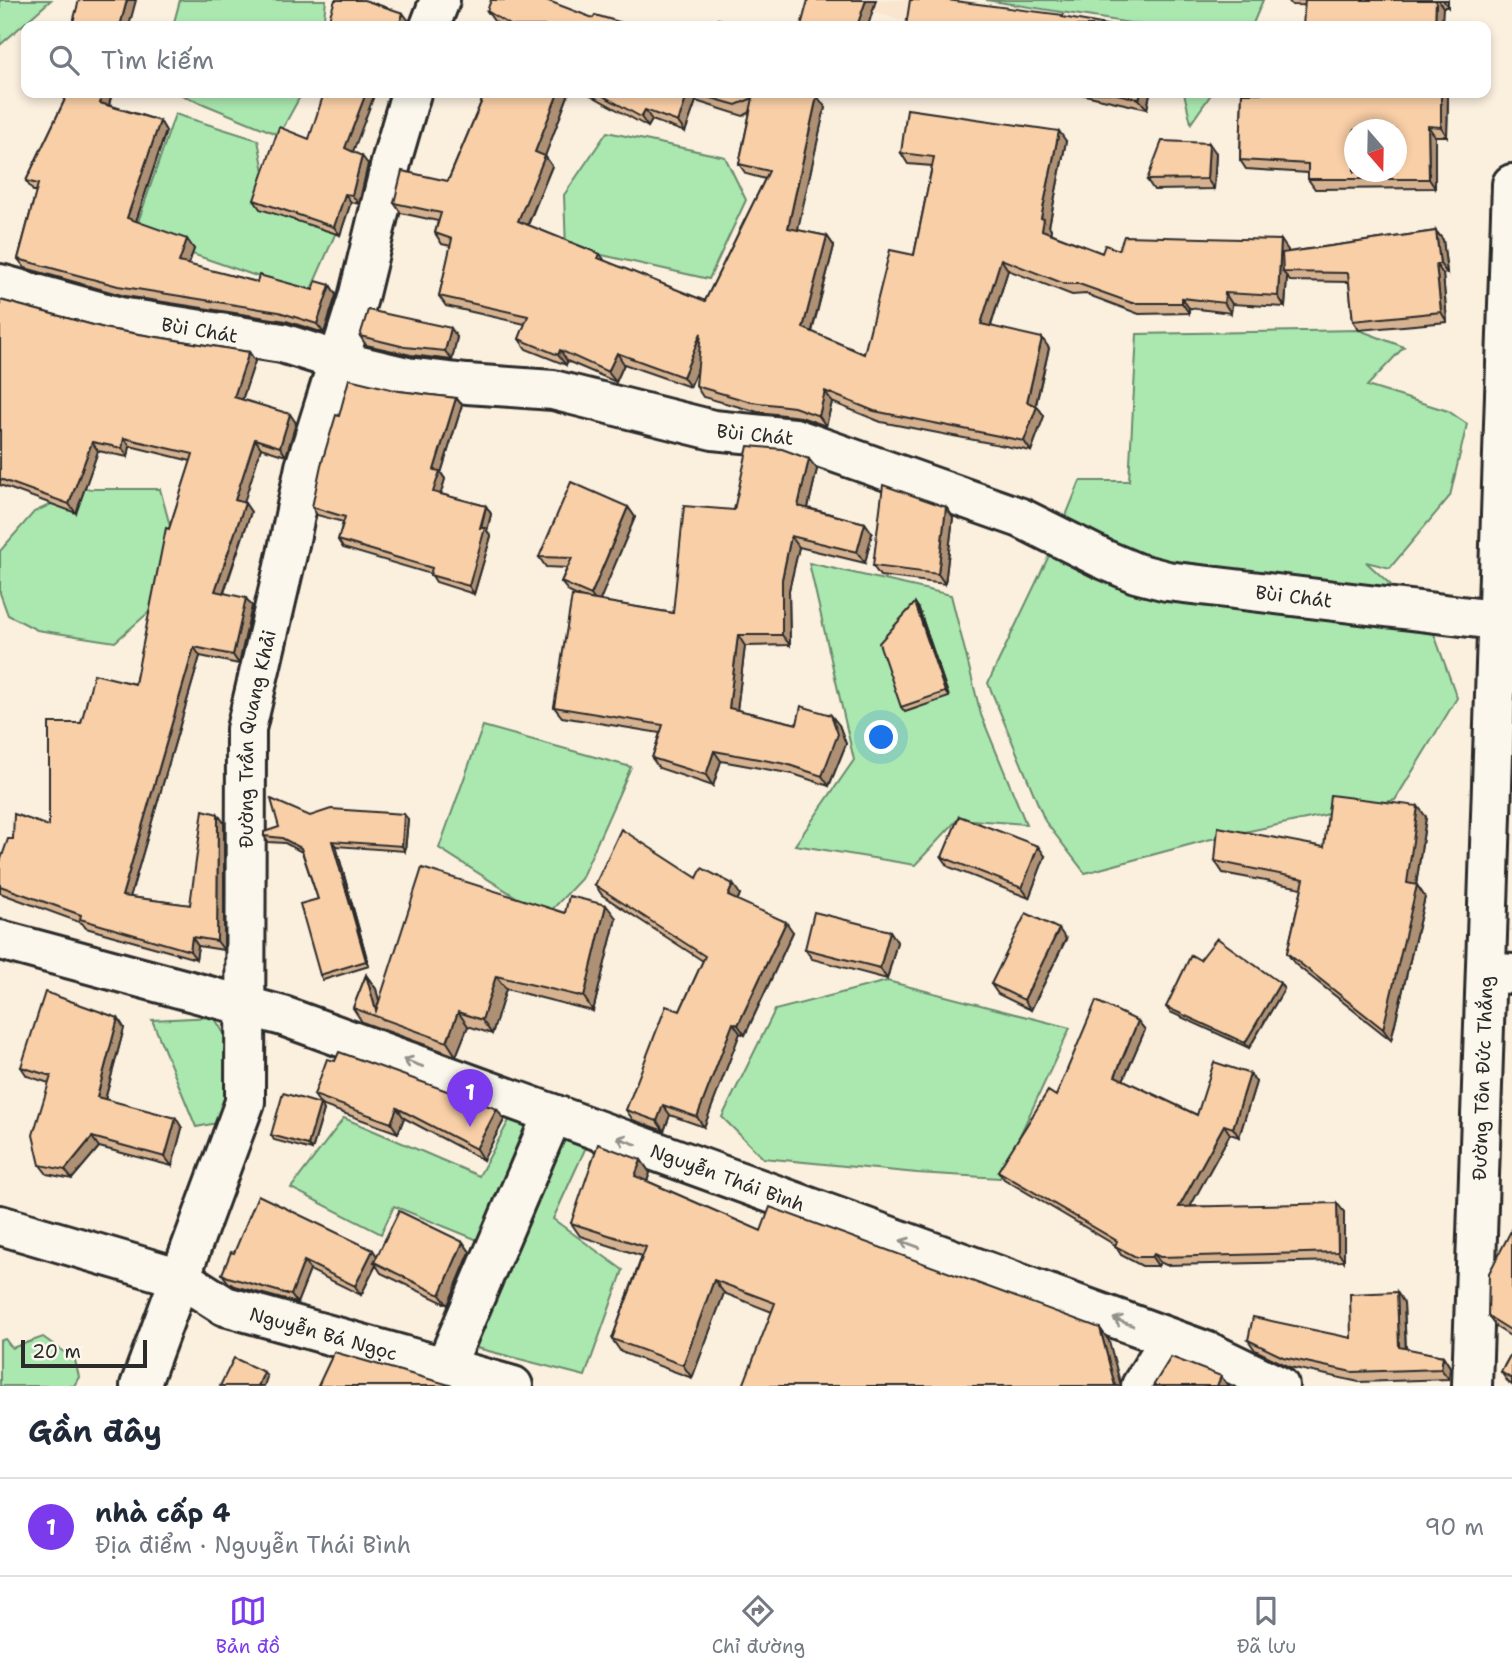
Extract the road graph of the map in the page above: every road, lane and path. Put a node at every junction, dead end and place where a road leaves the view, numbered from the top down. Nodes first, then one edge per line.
1 (440, 0) edge
2 (432, 21) edge
3 (410, 98) edge
4 (1512, 184) edge
5 (0, 284) edge
6 (340, 361) junction
7 (1505, 621) edge
8 (0, 940) edge
9 (1499, 973) edge
10 (246, 1005) junction
11 (553, 1114) junction
12 (0, 1225) edge
13 (181, 1278) junction
14 (1170, 1339) junction
15 (445, 1367) junction
16 (141, 1386) edge
17 (513, 1386) edge
18 (1141, 1386) edge
19 (1279, 1386) edge
20 (1472, 1386) edge

1 - 2 street
3 - 6 street, Đường Trần Quang Khải
4 - 7 street, Đường Tôn Đức Thắng
5 - 6 street, Bùi Chát
6 - 7 street, Bùi Chát
6 - 10 street, Đường Trần Quang Khải
7 - 9 street, Đường Tôn Đức Thắng
8 - 10 street, Nguyễn Thái Bình
9 - 20 street, Đường Tôn Đức Thắng
11 -> 10 street, Nguyễn Thái Bình
10 - 13 street, Đường Trần Quang Khải
14 -> 11 street, Nguyễn Thái Bình
11 - 15 street
12 - 13 street, Nguyễn Bá Ngọc
13 - 15 street, Nguyễn Bá Ngọc
13 - 16 street, Đường Trần Quang Khải
14 - 18 street
14 - 19 street, Nguyễn Thái Bình
15 - 17 street, Nguyễn Bá Ngọc

